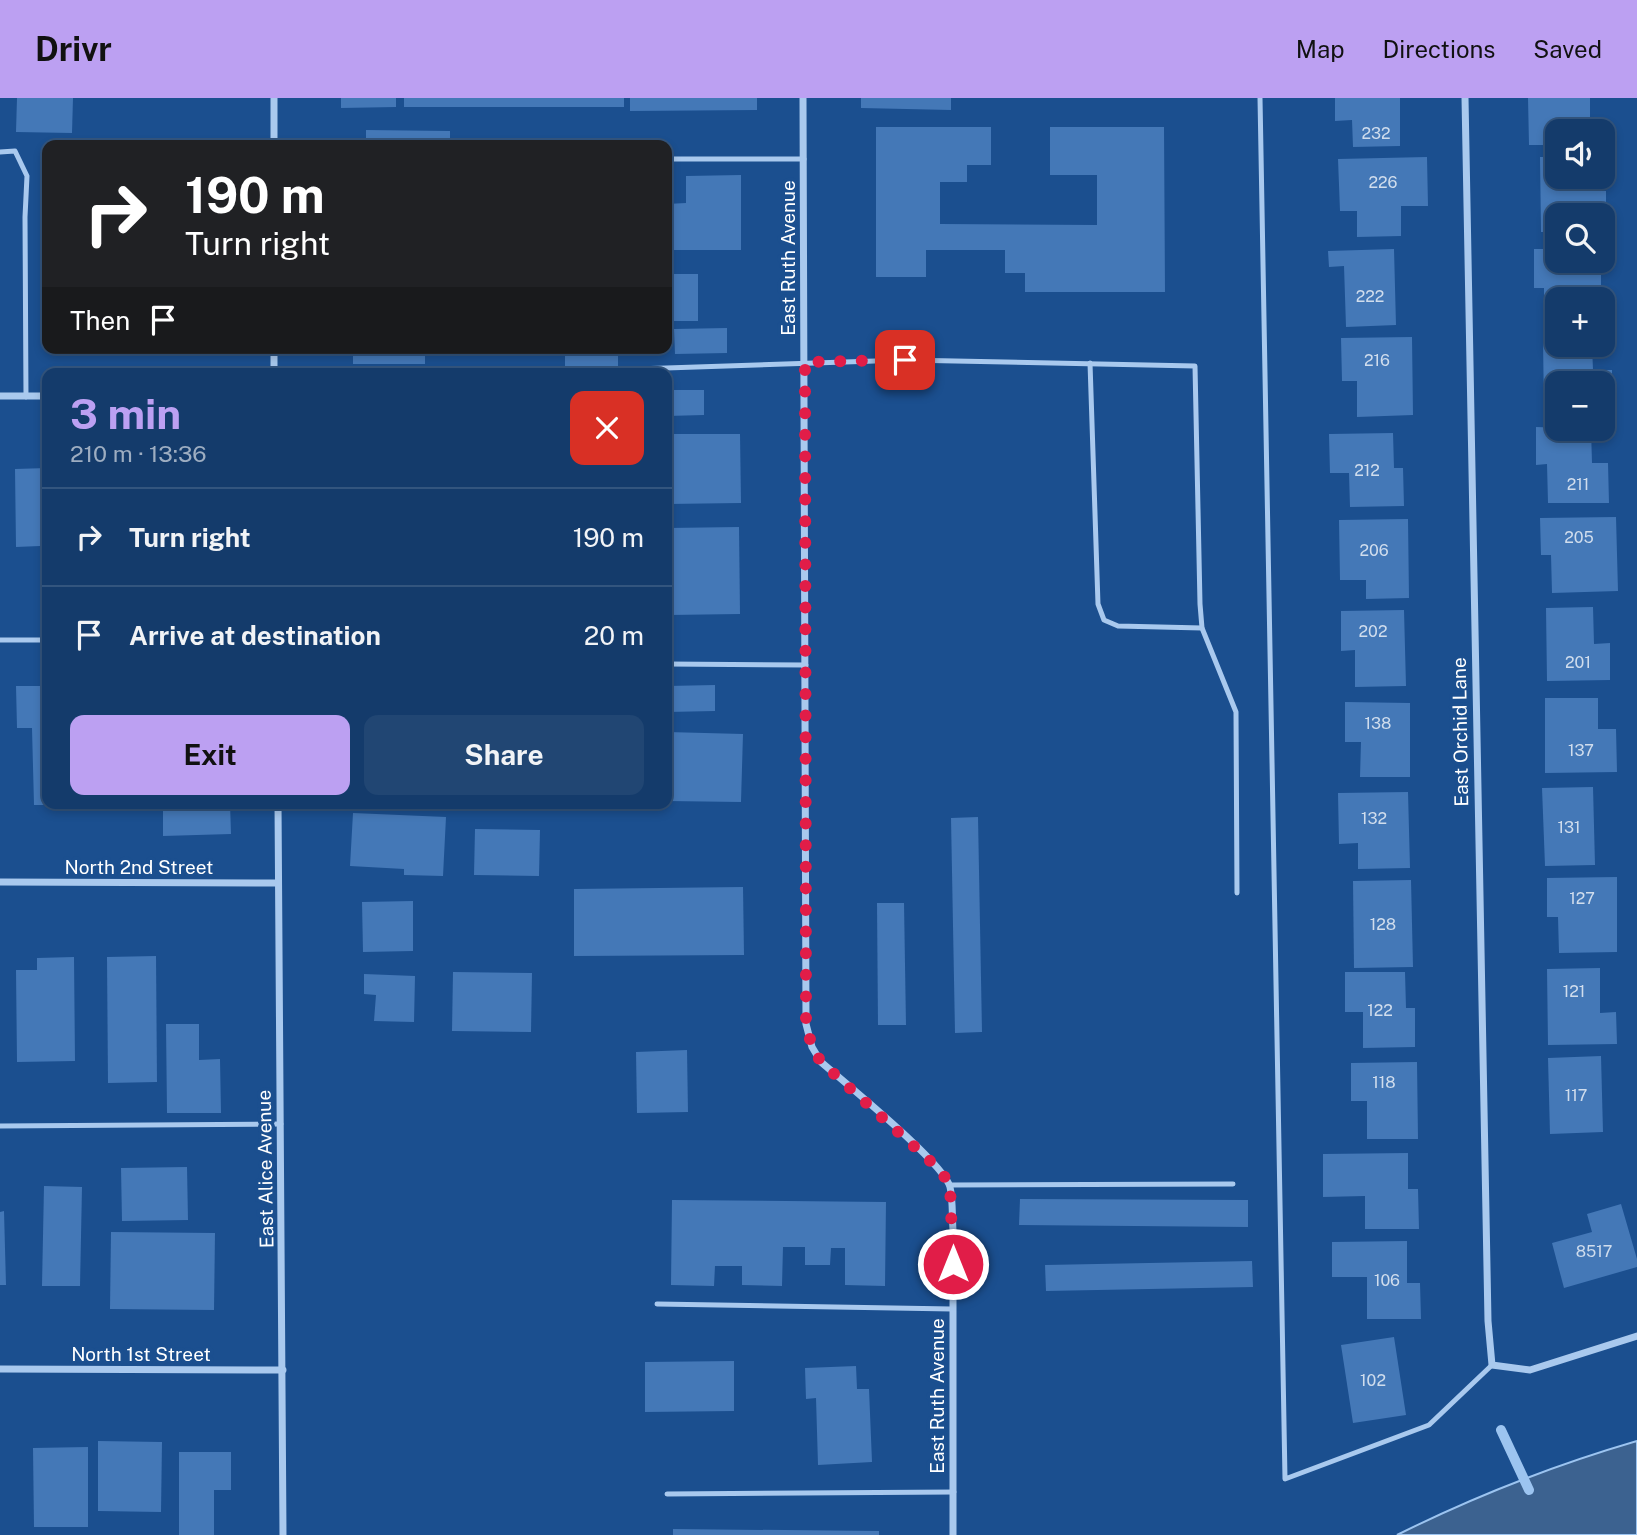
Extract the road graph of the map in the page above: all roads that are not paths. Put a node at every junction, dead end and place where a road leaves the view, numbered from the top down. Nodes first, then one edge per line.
1 (274, 98) edge
2 (803, 98) edge
3 (1260, 98) edge
4 (1465, 98) edge
5 (274, 140) edge
6 (0, 152) edge
7 (672, 159) edge
8 (804, 159) junction
9 (805, 362) junction
10 (1090, 363) junction
11 (660, 368) edge
12 (0, 397) edge
13 (26, 397) junction
14 (42, 397) edge
15 (1202, 628) junction
16 (0, 640) edge
17 (42, 640) edge
18 (672, 664) edge
19 (806, 665) junction
20 (278, 809) edge
21 (0, 882) edge
22 (278, 883) junction
23 (1237, 893) dead end
24 (281, 1124) junction
25 (0, 1126) edge
26 (1234, 1184) dead end
27 (950, 1185) junction
28 (657, 1304) dead end
29 (953, 1309) junction
30 (1637, 1336) edge
31 (1492, 1365) junction
32 (0, 1369) edge
33 (283, 1370) junction
34 (954, 1492) junction
35 (667, 1494) dead end
36 (283, 1535) edge
37 (953, 1535) edge

1 - 5 street
2 - 8 street, East Ruth Avenue
3 - 31 lane
4 - 31 street, East Orchid Lane
6 - 13 lane
7 - 8 lane
8 - 9 street, East Ruth Avenue
9 - 10 lane
9 - 11 lane
9 - 19 street, East Ruth Avenue
10 - 15 lane
10 - 15 lane
12 - 13 street
13 - 14 street
15 - 23 lane
16 - 17 lane
18 - 19 lane
19 - 27 street, East Ruth Avenue
20 - 22 street, East Alice Avenue
21 - 22 street, North 2nd Street
22 - 24 street, East Alice Avenue
24 - 25 lane
24 - 33 street, East Alice Avenue
26 - 27 lane
27 - 29 street, East Ruth Avenue
28 - 29 lane
29 - 34 street, East Ruth Avenue
30 - 31 street
32 - 33 street, North 1st Street
33 - 36 street, East Alice Avenue
34 - 35 lane
34 - 37 street, East Ruth Avenue

